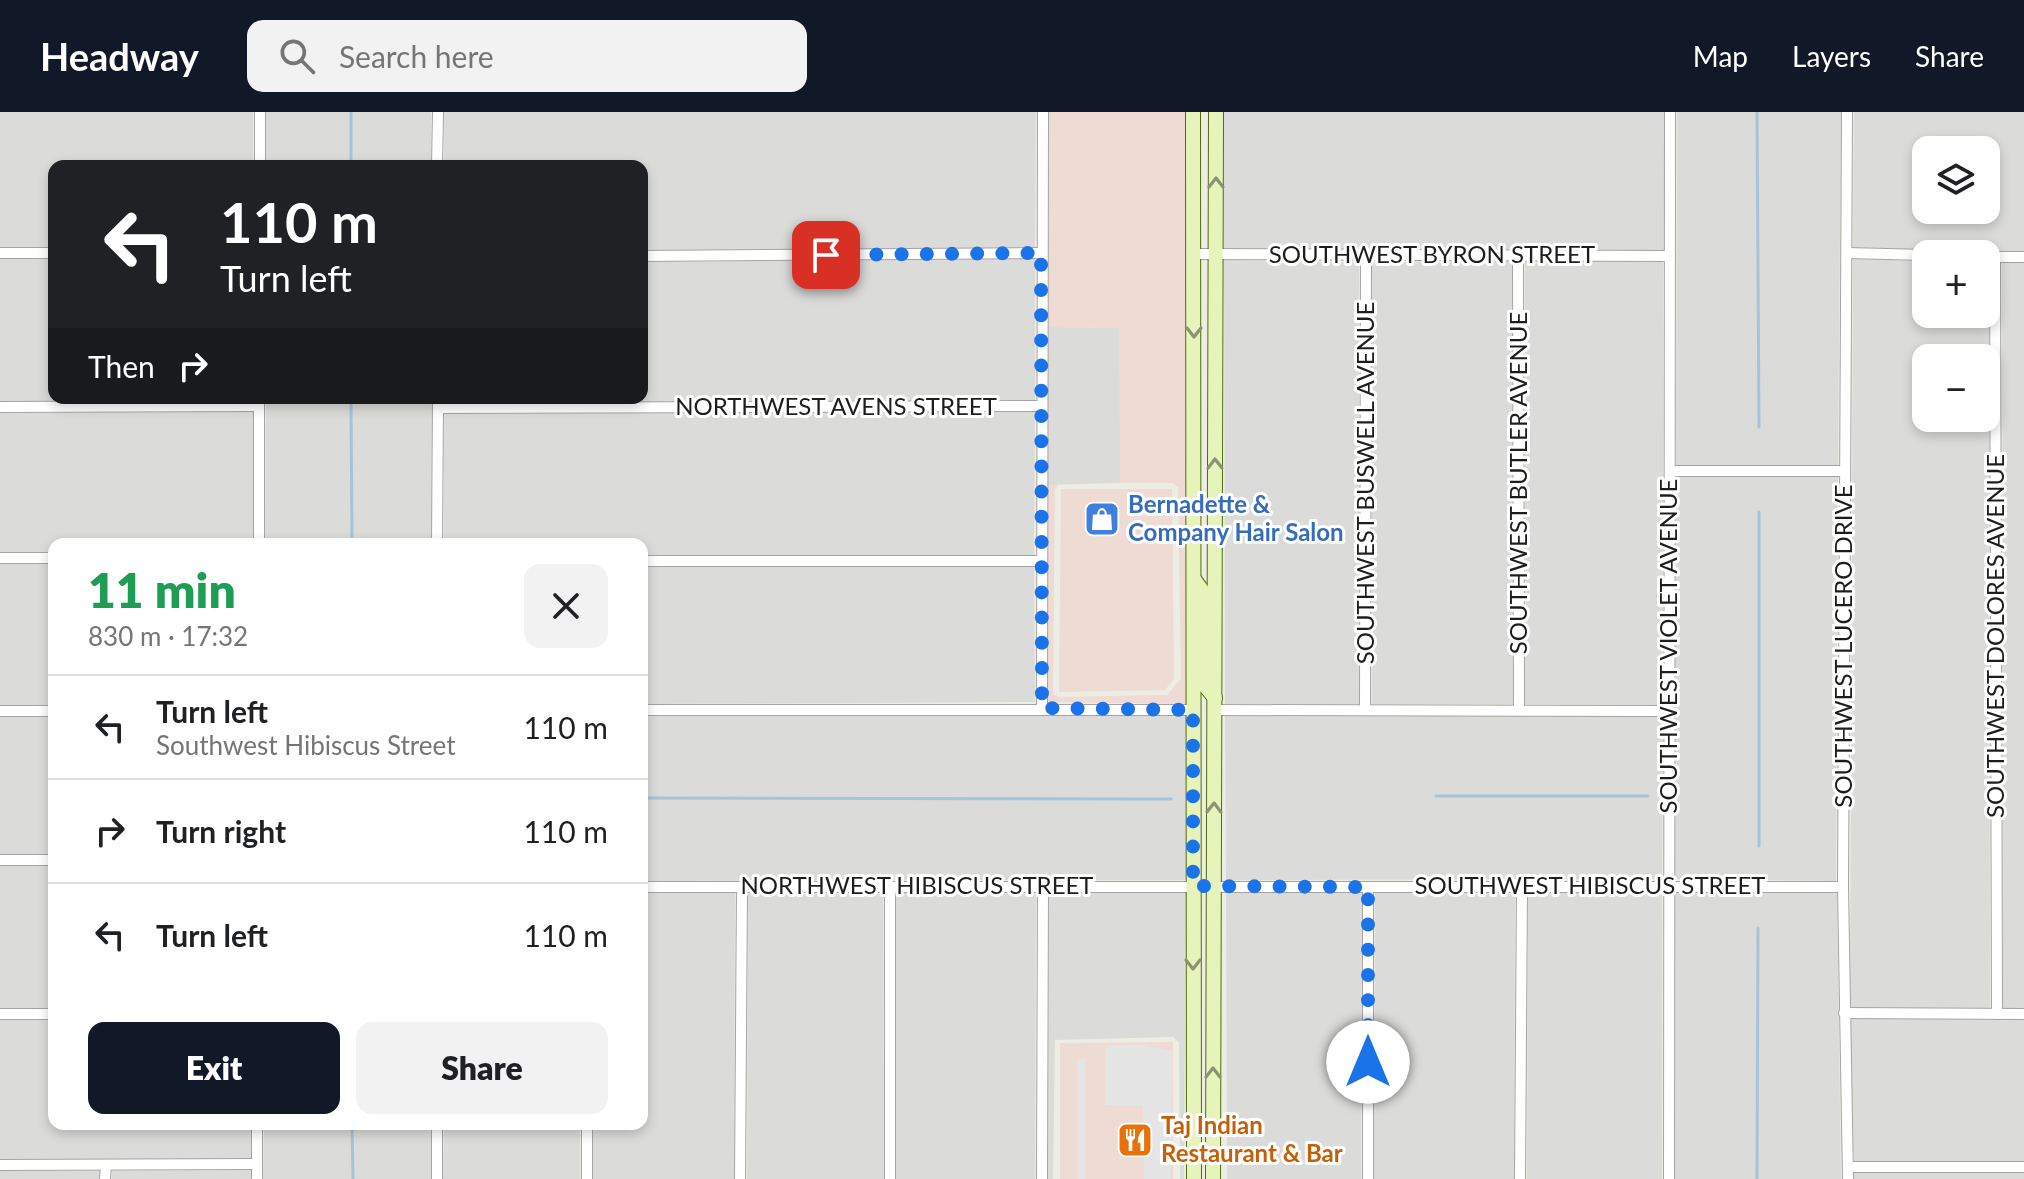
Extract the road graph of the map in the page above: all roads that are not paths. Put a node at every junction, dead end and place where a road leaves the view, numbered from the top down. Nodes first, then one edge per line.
1 (260, 112) edge
2 (438, 112) edge
3 (1043, 112) edge
4 (1193, 112) edge
5 (1216, 112) edge
6 (1670, 112) edge
7 (1847, 112) edge
8 (260, 160) edge
9 (437, 160) edge
10 (0, 253) edge
11 (48, 253) edge
12 (1041, 253) junction
13 (1847, 253) junction
14 (1194, 254) junction
15 (1215, 255) junction
16 (1912, 255) edge
17 (648, 256) edge
18 (1366, 256) junction
19 (1518, 256) junction
20 (1670, 256) junction
21 (2000, 257) edge
22 (2024, 257) edge
23 (1992, 328) edge
24 (155, 404) edge
25 (259, 404) edge
26 (438, 404) edge
27 (639, 404) edge
28 (1042, 406) junction
29 (0, 407) edge
30 (1670, 471) junction
31 (1845, 471) junction
32 (259, 538) edge
33 (437, 538) edge
34 (0, 558) edge
35 (48, 558) edge
36 (648, 561) edge
37 (1041, 561) junction
38 (1193, 578) junction
39 (1215, 704) junction
40 (1042, 708) junction
41 (648, 710) edge
42 (1193, 710) junction
43 (1365, 710) junction
44 (1519, 710) junction
45 (0, 711) edge
46 (48, 711) edge
47 (1669, 711) junction
48 (0, 860) edge
49 (48, 860) edge
50 (1668, 884) junction
51 (742, 886) junction
52 (890, 886) junction
53 (1043, 886) junction
54 (1193, 886) junction
55 (1213, 886) junction
56 (1522, 886) junction
57 (648, 887) edge
58 (1368, 887) junction
59 (1843, 887) junction
60 (1844, 1013) junction
61 (0, 1014) edge
62 (48, 1014) edge
63 (1997, 1014) junction
64 (2024, 1014) edge
65 (257, 1130) edge
66 (437, 1130) edge
67 (587, 1130) edge
68 (257, 1164) junction
69 (0, 1165) edge
70 (106, 1165) junction
71 (2024, 1167) edge
72 (1848, 1173) edge
73 (105, 1179) edge
74 (257, 1179) edge
75 (437, 1179) edge
76 (587, 1179) edge
77 (740, 1179) edge
78 (890, 1179) edge
79 (1042, 1179) edge
80 (1194, 1179) edge
81 (1213, 1179) edge
82 (1368, 1179) edge
83 (1520, 1179) edge
84 (1669, 1179) edge

1 - 8 street
2 - 9 street
3 - 12 street
4 - 14 main road
15 -> 5 main road
6 - 20 street, SOUTHWEST VIOLET AVENUE
7 - 13 street, SOUTHWEST LUCERO DRIVE
10 - 11 street
12 - 17 street
12 - 28 street
13 - 16 street
13 - 31 street, SOUTHWEST LUCERO DRIVE
14 - 15 street, SOUTHWEST BYRON STREET
14 -> 38 main road
15 - 18 street, SOUTHWEST BYRON STREET
39 -> 15 main road
18 - 19 street, SOUTHWEST BYRON STREET
18 - 43 street, SOUTHWEST BUSWELL AVENUE
19 - 20 street, SOUTHWEST BYRON STREET
19 - 44 street, SOUTHWEST BUTLER AVENUE
20 - 30 street, SOUTHWEST VIOLET AVENUE
21 - 22 street
23 - 63 street, SOUTHWEST DOLORES AVENUE
24 - 29 street
25 - 32 street
26 - 33 street
27 - 28 street, NORTHWEST AVENS STREET
28 - 37 street
30 - 31 street
30 - 47 street, SOUTHWEST VIOLET AVENUE
31 - 59 street, SOUTHWEST LUCERO DRIVE
34 - 35 street
36 - 37 street
37 - 40 street
38 - 39 main road
38 - 42 main road
39 - 43 street
55 -> 39 main road
40 - 41 street
40 - 42 street
42 - 54 main road
43 - 44 street
44 - 47 street
45 - 46 street
47 - 50 street, SOUTHWEST VIOLET AVENUE
48 - 49 street
50 - 56 street, SOUTHWEST HIBISCUS STREET
50 - 59 street, SOUTHWEST HIBISCUS STREET
50 - 84 street, SOUTHWEST VIOLET AVENUE
51 - 52 street, NORTHWEST HIBISCUS STREET
51 - 57 street, NORTHWEST HIBISCUS STREET
51 - 77 street
52 - 53 street, NORTHWEST HIBISCUS STREET
52 - 78 street
53 - 54 street, NORTHWEST HIBISCUS STREET
53 - 79 street
54 - 55 street, SOUTHWEST HIBISCUS STREET
54 -> 80 main road
55 - 58 street, SOUTHWEST HIBISCUS STREET
81 -> 55 main road
56 - 58 street, SOUTHWEST HIBISCUS STREET
56 - 83 street
58 - 82 street
59 - 60 street, SOUTHWEST LUCERO DRIVE
60 - 63 street
60 - 72 street, SOUTHWEST LUCERO DRIVE
61 - 62 street
63 - 64 street
65 - 68 street
66 - 75 street
67 - 76 street
68 - 70 street
68 - 74 street
69 - 70 street
70 - 73 street
71 - 72 street

